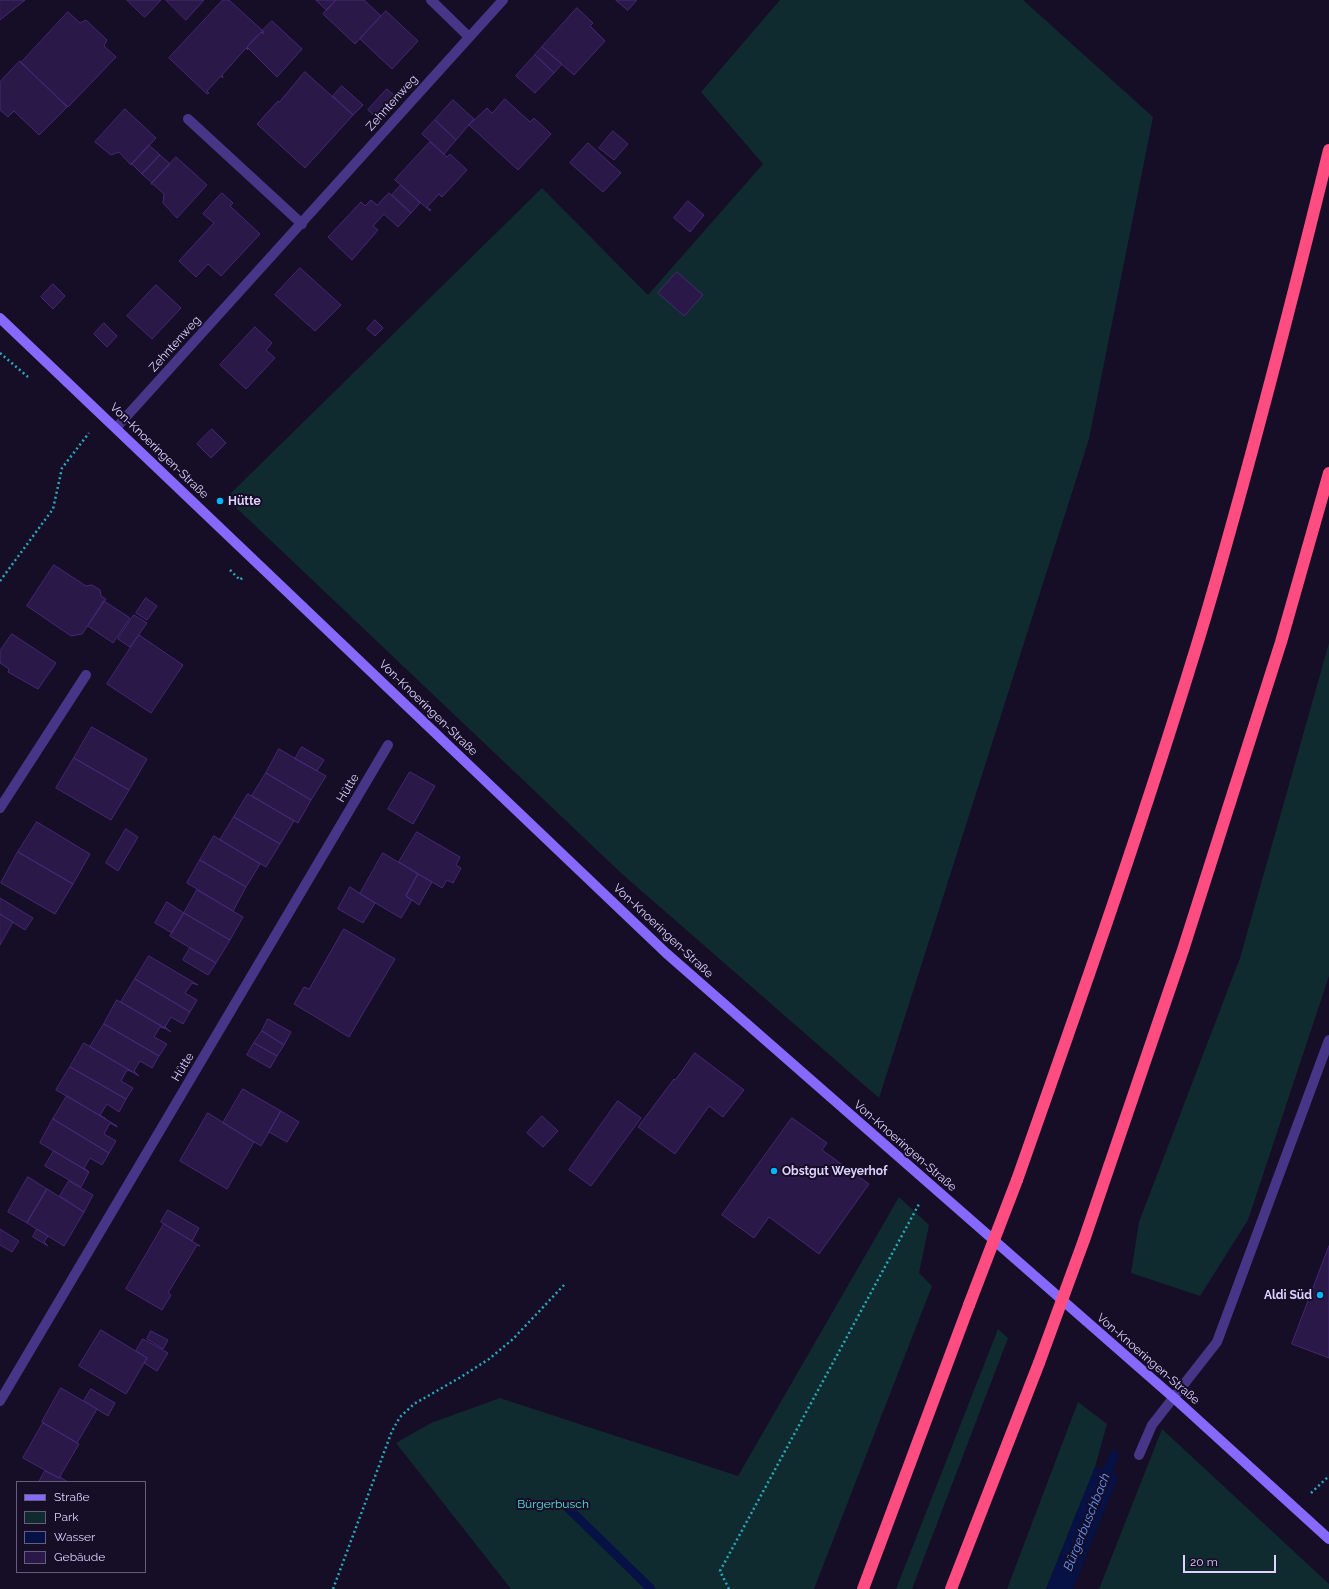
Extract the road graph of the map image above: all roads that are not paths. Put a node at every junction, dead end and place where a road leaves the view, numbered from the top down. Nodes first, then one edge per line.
1 (431, 0) edge
2 (503, 0) edge
3 (469, 37) junction
4 (188, 119) dead end
5 (1329, 150) edge
6 (302, 224) junction
7 (0, 318) edge
8 (116, 428) junction
9 (1329, 473) edge
10 (86, 675) dead end
11 (388, 745) dead end
12 (0, 808) edge
13 (1329, 1040) edge
14 (1174, 1398) junction
15 (0, 1401) edge
16 (1139, 1455) dead end
17 (1329, 1539) edge
18 (863, 1589) edge
19 (950, 1589) edge

1 - 3 street
2 - 3 street, Zehntenweg
3 - 6 street, Zehntenweg
4 - 6 street
5 - 18 highway, bridge
6 - 8 street, Zehntenweg
7 - 8 main road, Von-Knoeringen-Straße
8 - 14 main road, Von-Knoeringen-Straße
9 - 19 highway, bridge
10 - 12 street
11 - 15 street, Hütte
13 - 14 street
14 - 16 street
14 - 17 main road, Von-Knoeringen-Straße

